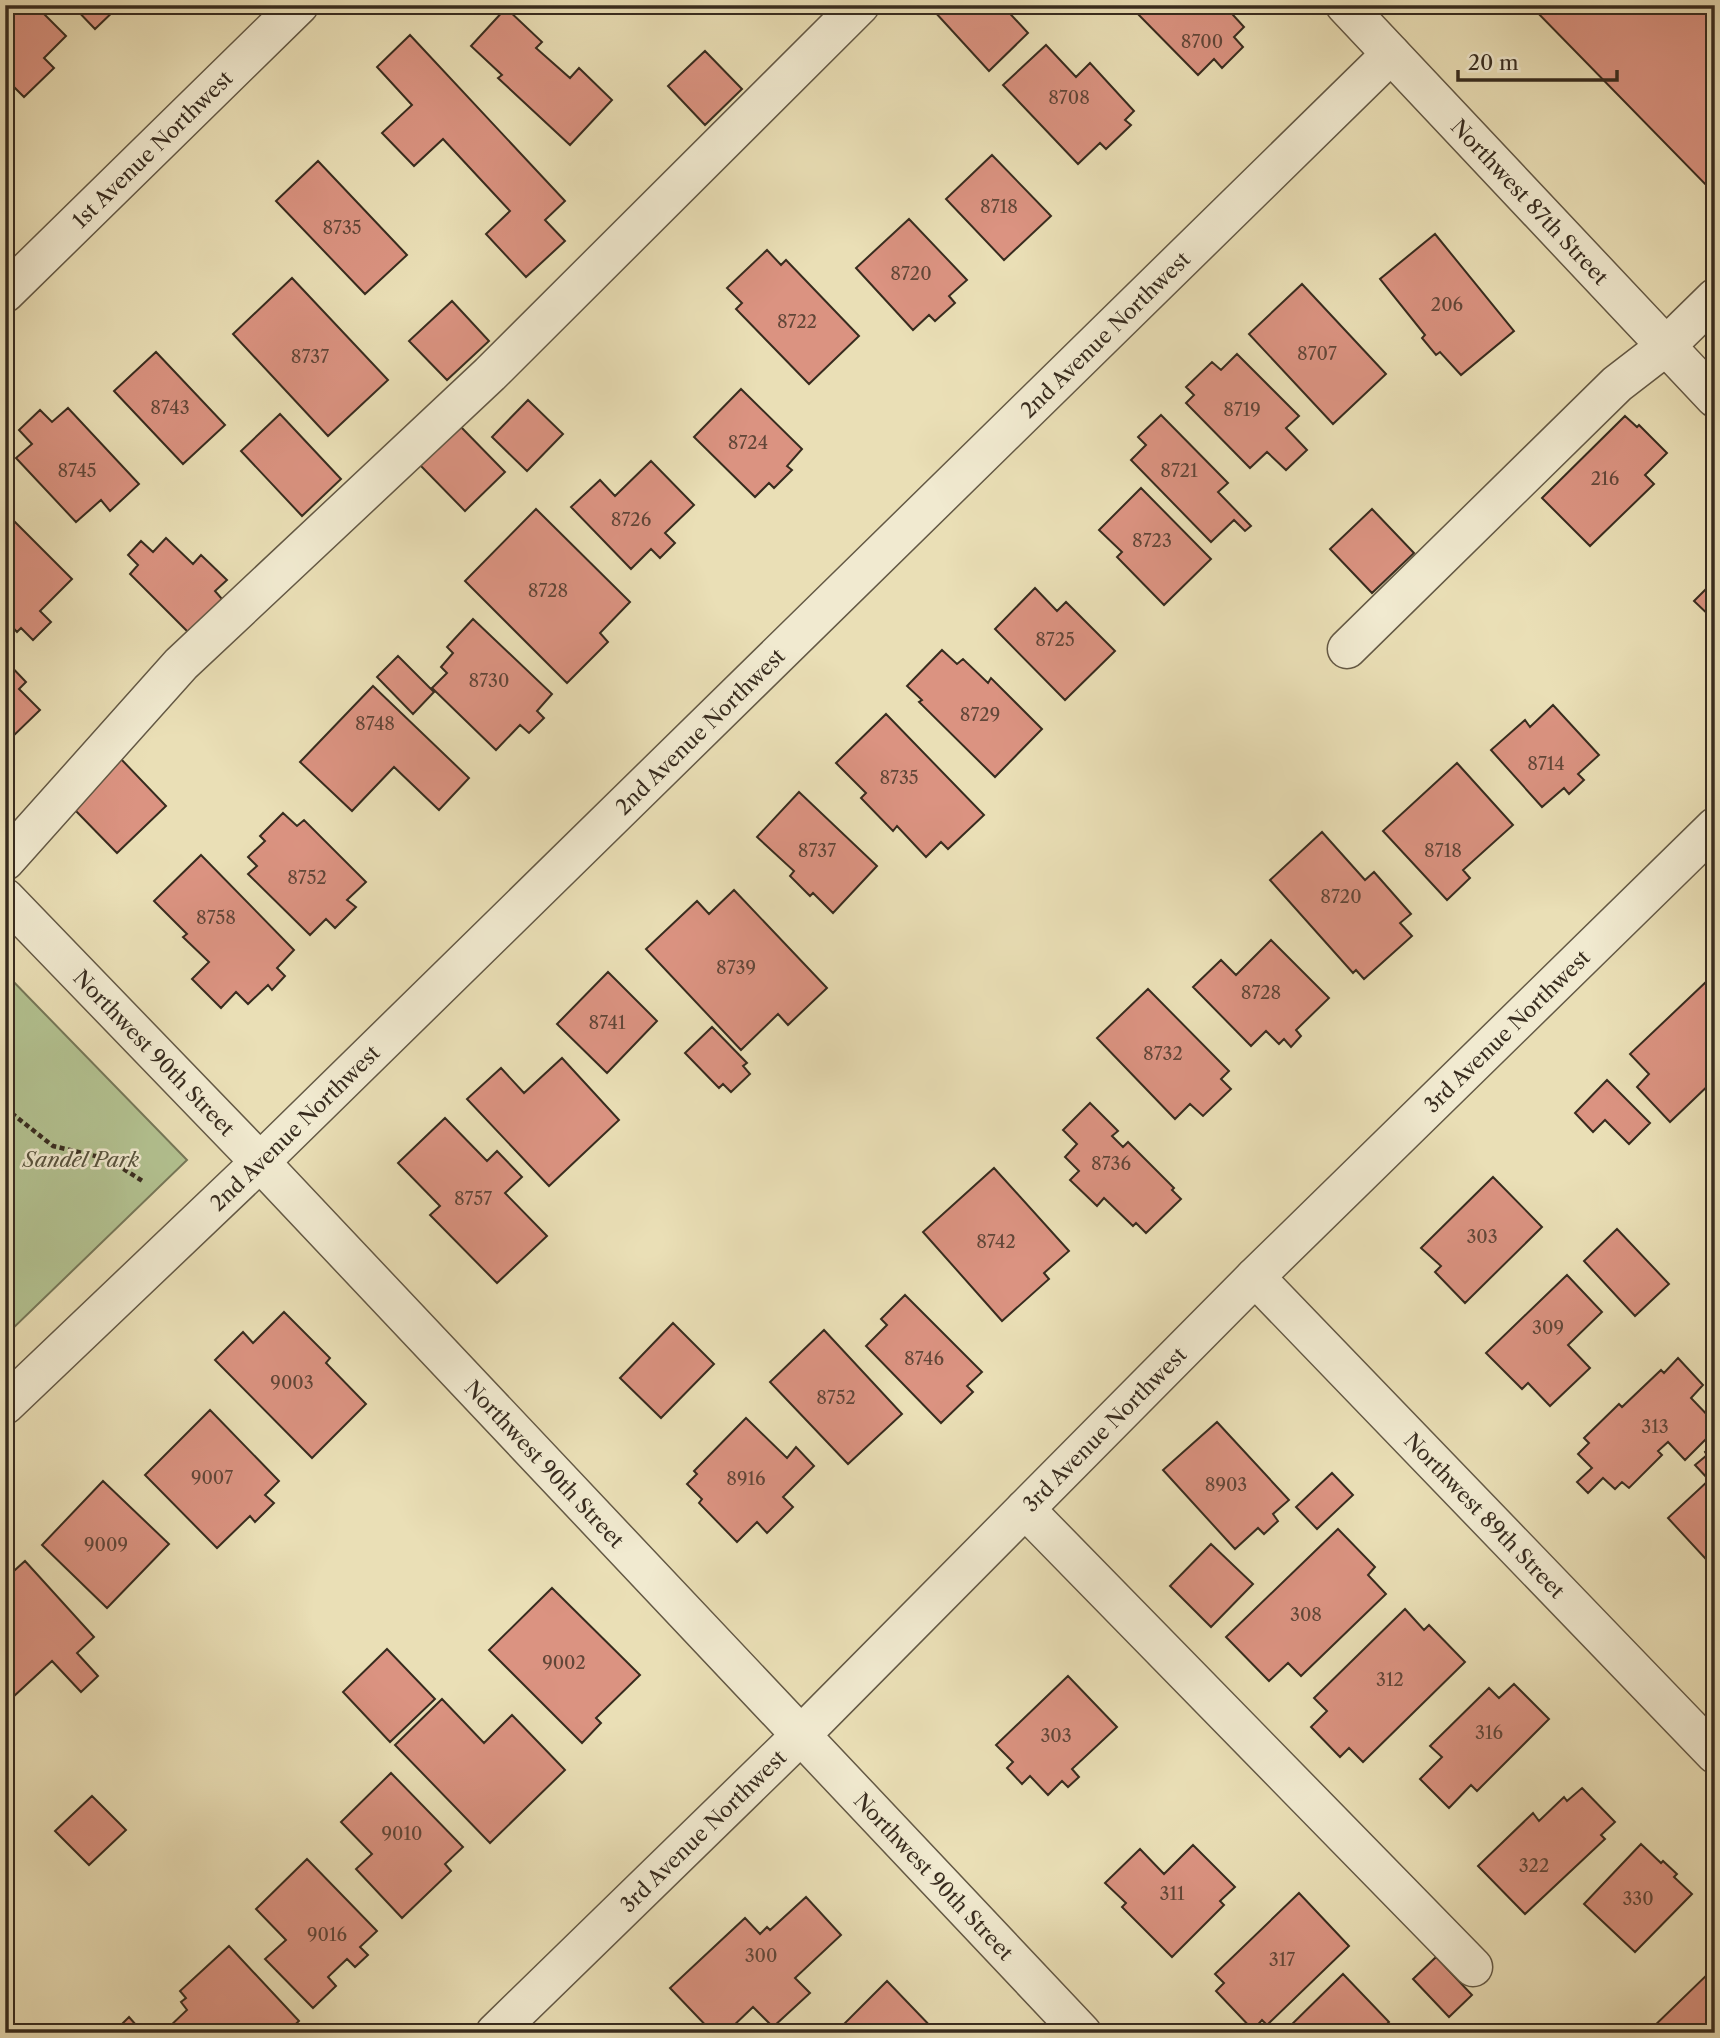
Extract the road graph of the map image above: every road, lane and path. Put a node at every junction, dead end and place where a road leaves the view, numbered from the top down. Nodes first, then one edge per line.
1 (299, 5) edge
2 (860, 5) edge
3 (1345, 5) edge
4 (1391, 54) junction
5 (5, 293) edge
6 (1715, 299) edge
7 (1665, 347) junction
8 (1715, 398) edge
9 (1347, 649) dead end
10 (1709, 845) edge
11 (5, 860) edge
12 (5, 898) edge
13 (5, 1108) edge
14 (260, 1162) junction
15 (144, 1182) dead end
16 (1255, 1277) junction
17 (5, 1405) edge
18 (1025, 1509) junction
19 (800, 1736) junction
20 (1715, 1754) edge
21 (1473, 1967) dead end
22 (495, 2033) edge
23 (1082, 2033) edge

1 - 5 street, 1st Avenue Northwest
2 - 11 street
3 - 4 street, Northwest 87th Street
4 - 7 street, Northwest 87th Street
4 - 14 street, 2nd Avenue Northwest
6 - 7 street
7 - 8 street, Northwest 87th Street
7 - 9 street
10 - 16 street, 3rd Avenue Northwest
12 - 14 street, Northwest 90th Street
13 - 15 path
14 - 17 street, 2nd Avenue Northwest
14 - 19 street, Northwest 90th Street
16 - 18 street, 3rd Avenue Northwest
16 - 20 street, Northwest 89th Street
18 - 19 street, 3rd Avenue Northwest
18 - 21 street
19 - 22 street, 3rd Avenue Northwest
19 - 23 street, Northwest 90th Street

